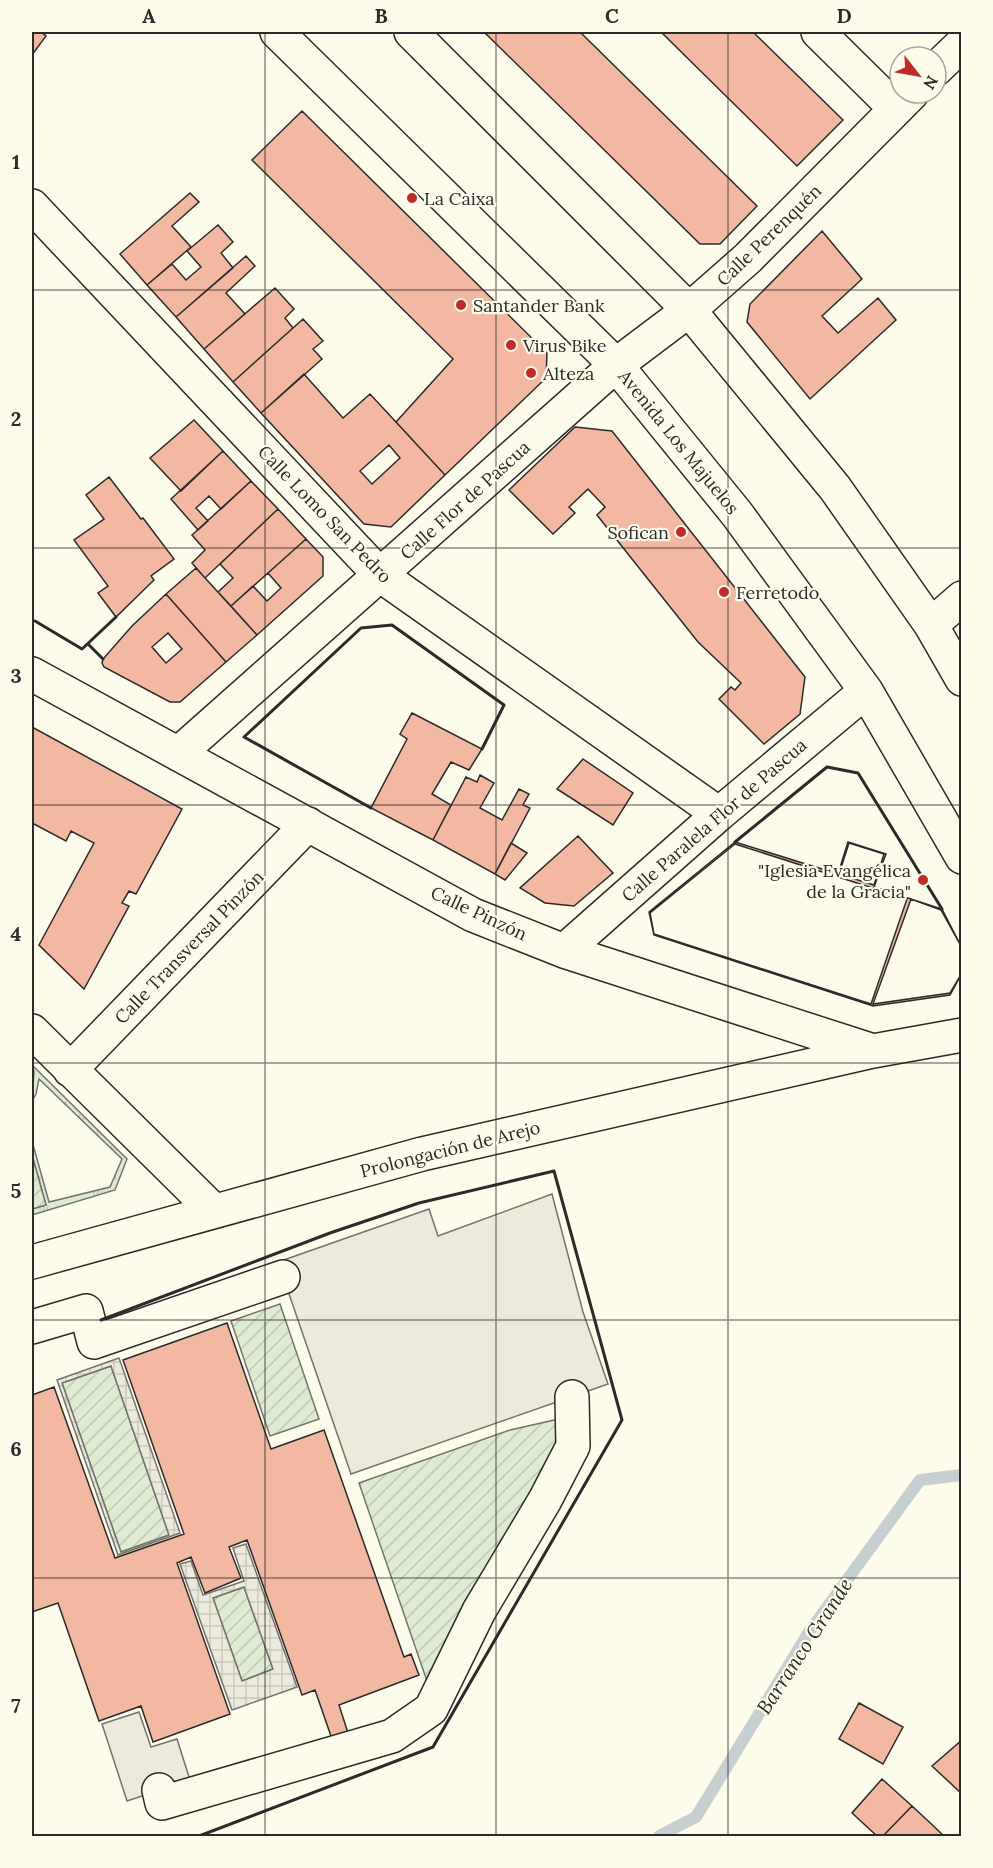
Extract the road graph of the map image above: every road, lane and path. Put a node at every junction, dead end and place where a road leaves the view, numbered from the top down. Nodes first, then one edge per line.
1 (277, 32) edge
2 (411, 32) edge
3 (818, 32) edge
4 (962, 44) edge
5 (948, 57) edge
6 (888, 88) edge
7 (900, 105) edge
8 (32, 206) edge
9 (689, 310) junction
10 (616, 365) junction
11 (380, 575) junction
12 (962, 598) edge
13 (931, 625) junction
14 (32, 674) edge
15 (962, 679) edge
16 (866, 692) junction
17 (178, 754) junction
18 (719, 814) junction
19 (308, 824) junction
20 (962, 857) edge
21 (564, 951) junction
22 (32, 1031) edge
23 (962, 1035) edge
24 (873, 1051) junction
25 (70, 1070) junction
26 (214, 1211) junction
27 (32, 1262) edge
28 (283, 1277) dead end
29 (32, 1327) edge
30 (572, 1397) dead end
31 (159, 1790) dead end

1 - 10 street, Avenida Los Majuelos
2 - 9 street
3 - 6 street
4 - 5 street
7 - 9 street, Calle Perenquén
8 - 11 street, Calle Lomo San Pedro
9 - 10 street, Calle Perenquén
9 - 13 street
10 - 11 street, Calle Flor de Pascua
10 - 16 street, Avenida Los Majuelos
11 - 17 street, Calle Flor de Pascua
11 - 18 street, Calle Lomo San Pedro
12 - 13 street
13 - 15 street
14 - 17 street, Calle Pinzón
16 - 18 street, Calle Paralela Flor de Pascua
16 - 20 street, Avenida Los Majuelos
17 - 19 street, Calle Pinzón
18 - 21 street, Calle Paralela Flor de Pascua
19 - 21 street, Calle Pinzón
19 - 25 street, Calle Transversal Pinzón
21 - 24 street, Calle Pinzón
22 - 25 street
23 - 24 street, Calle Pinzón
24 - 26 street, Prolongación de Arejo
25 - 26 street
26 - 27 street, Prolongación de Arejo
28 - 29 street
30 - 31 street

